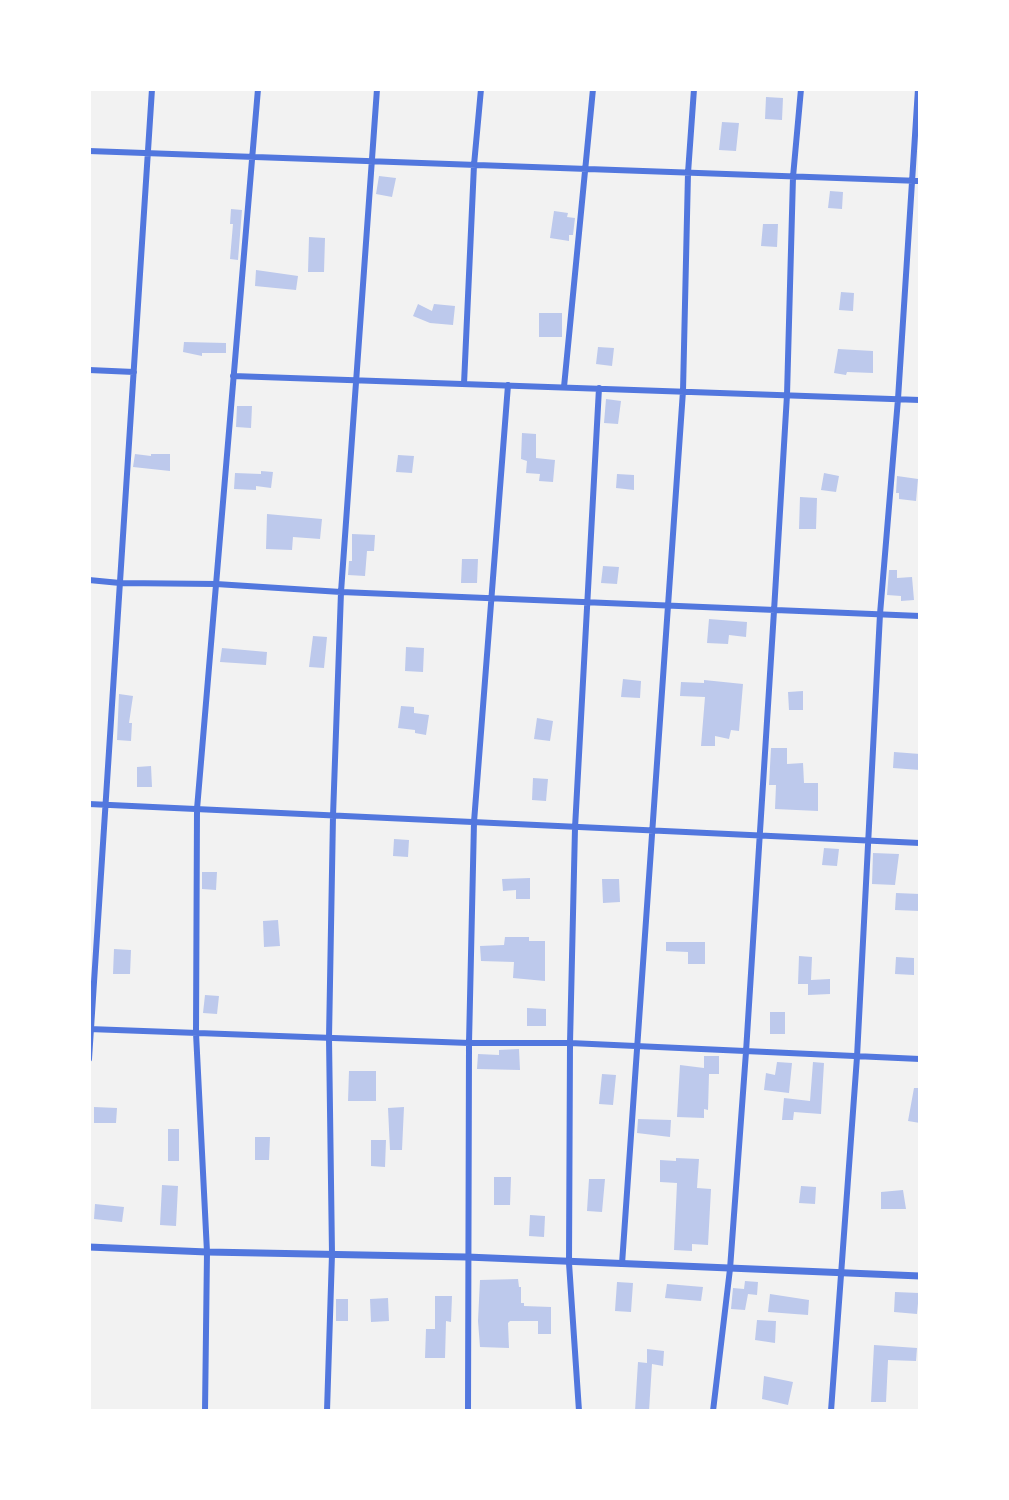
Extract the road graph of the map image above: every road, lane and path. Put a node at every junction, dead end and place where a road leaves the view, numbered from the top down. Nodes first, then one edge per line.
1 (152, 89) edge
2 (258, 89) edge
3 (377, 89) edge
4 (481, 89) edge
5 (593, 89) edge
6 (694, 89) edge
7 (801, 89) edge
8 (918, 89) edge
9 (89, 151) edge
10 (148, 153) junction
11 (253, 157) junction
12 (372, 161) junction
13 (474, 165) junction
14 (585, 169) junction
15 (688, 173) junction
16 (793, 177) junction
17 (916, 181) edge
18 (89, 370) edge
19 (134, 372) junction
20 (233, 376) junction
21 (356, 380) junction
22 (464, 384) junction
23 (508, 385) junction
24 (564, 387) junction
25 (598, 388) junction
26 (683, 391) junction
27 (786, 395) junction
28 (898, 399) junction
29 (920, 400) edge
30 (89, 580) edge
31 (120, 583) junction
32 (215, 584) junction
33 (341, 592) junction
34 (492, 598) junction
35 (586, 601) junction
36 (670, 607) junction
37 (775, 611) junction
38 (880, 614) junction
39 (920, 616) edge
40 (89, 804) edge
41 (105, 805) junction
42 (197, 809) junction
43 (333, 816) junction
44 (474, 822) junction
45 (575, 828) junction
46 (652, 831) junction
47 (759, 835) junction
48 (867, 841) junction
49 (920, 843) edge
50 (90, 1029) edge
51 (196, 1033) junction
52 (329, 1038) junction
53 (469, 1043) junction
54 (570, 1043) junction
55 (639, 1046) junction
56 (746, 1052) junction
57 (857, 1057) junction
58 (89, 1059) edge
59 (920, 1059) edge
60 (89, 1247) edge
61 (207, 1252) junction
62 (332, 1254) junction
63 (467, 1257) junction
64 (569, 1263) junction
65 (622, 1264) junction
66 (730, 1269) junction
67 (840, 1272) junction
68 (920, 1276) edge
69 (205, 1411) edge
70 (327, 1411) edge
71 (468, 1411) edge
72 (579, 1411) edge
73 (713, 1411) edge
74 (831, 1411) edge

1 - 10 street
2 - 11 street
3 - 12 street
4 - 13 street
5 - 14 street
6 - 15 street
7 - 16 street
8 - 17 street
9 - 10 street
10 - 11 street
10 - 19 street
11 - 12 street
11 - 20 street
12 - 13 street
12 - 21 street
13 - 14 street
13 - 22 street
14 - 15 street
14 - 24 street
15 - 16 street
15 - 26 street
16 - 17 street
16 - 27 street
17 - 28 street
18 - 19 street
19 - 31 street
20 - 21 street
20 - 32 street
21 - 22 street
21 - 33 street
22 - 23 street
23 - 24 street
23 - 34 street
24 - 25 street
25 - 26 street
25 - 35 street
26 - 27 street
26 - 36 street
27 - 28 street
27 - 37 street
28 - 29 street
28 - 38 street
30 - 31 street
31 - 32 street
31 - 41 street
32 - 33 street
32 - 42 street
33 - 34 street
33 - 43 street
34 - 35 street
34 - 44 street
35 - 36 street
35 - 45 street
36 - 37 street
36 - 46 street
37 - 38 street
37 - 47 street
38 - 39 street
38 - 48 street
40 - 41 street
41 - 42 street
41 - 50 street
42 - 43 street
42 - 51 street
43 - 44 street
43 - 52 street
44 - 45 street
44 - 53 street
45 - 46 street
45 - 54 street
46 - 47 street
46 - 55 street
47 - 48 street
47 - 56 street
48 - 49 street
48 - 57 street
50 - 51 street
50 - 58 street
51 - 52 street
51 - 61 street
52 - 53 street
52 - 62 street
53 - 54 street
53 - 63 street
54 - 55 street
54 - 64 street
55 - 56 street
55 - 65 street
56 - 57 street
56 - 66 street
57 - 59 street
57 - 67 street
60 - 61 street
61 - 62 street
61 - 69 street
62 - 63 street
62 - 70 street
63 - 64 street
63 - 71 street
64 - 65 street
64 - 72 street
65 - 66 street
66 - 67 street
66 - 73 street
67 - 68 street
67 - 74 street

